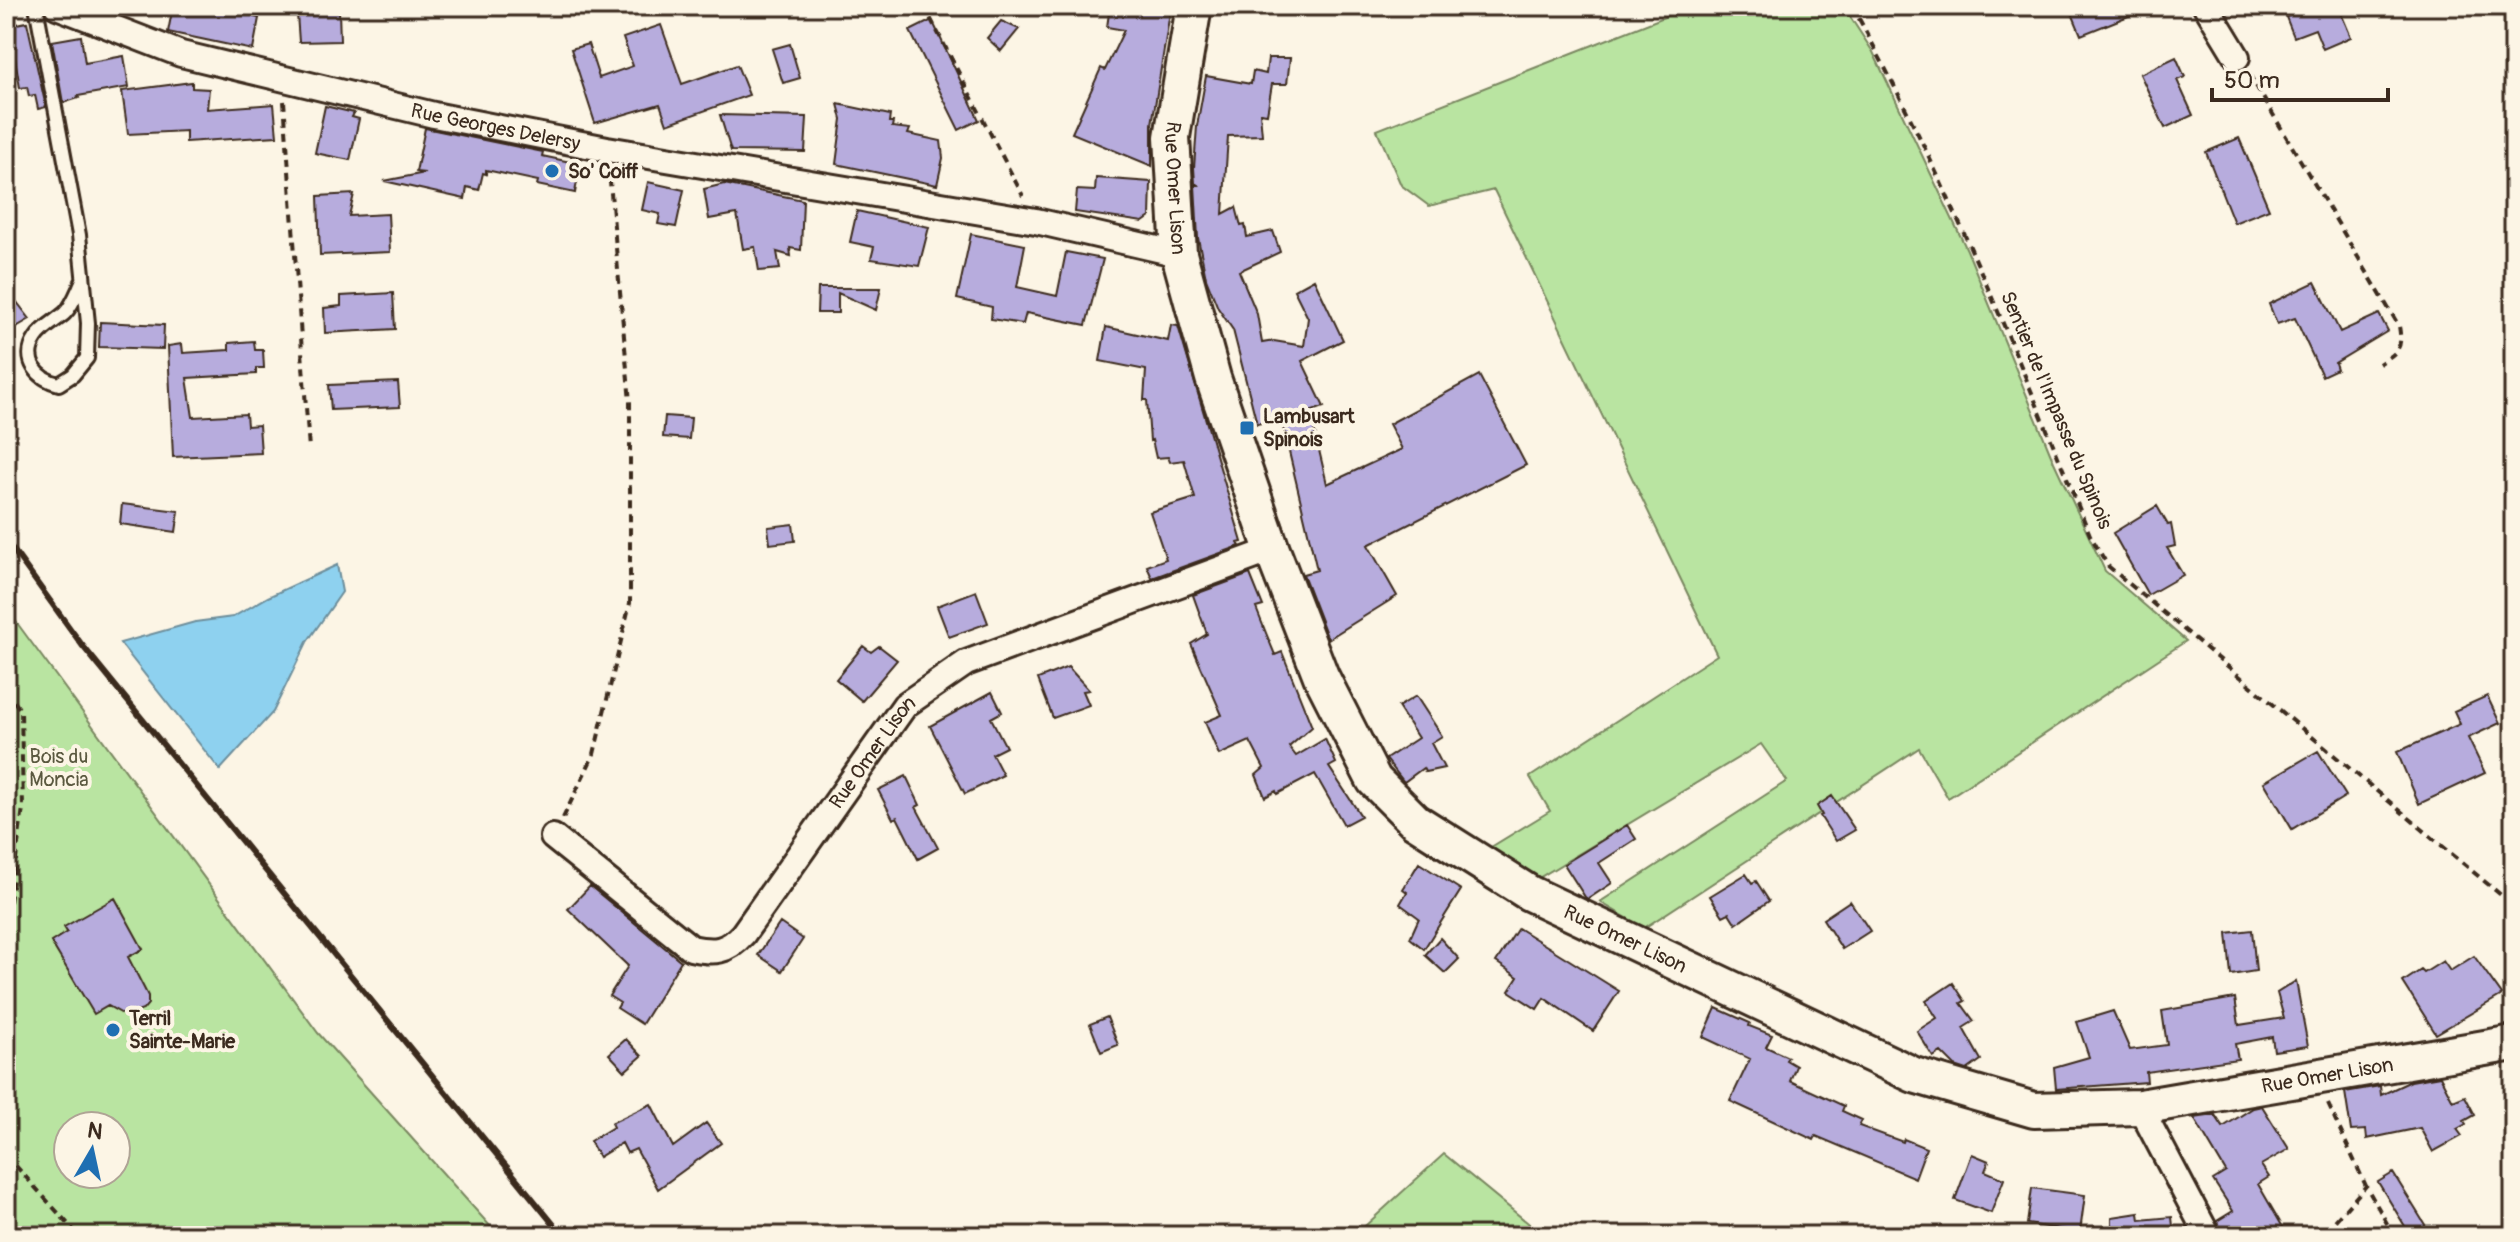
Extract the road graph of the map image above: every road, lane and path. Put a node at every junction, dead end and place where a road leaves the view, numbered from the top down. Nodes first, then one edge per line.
1 (36, 6) edge
2 (57, 6) edge
3 (924, 6) edge
4 (1194, 6) edge
5 (1852, 6) edge
6 (2206, 6) edge
7 (2237, 57) joint
8 (283, 78) junction
9 (607, 149) junction
10 (1036, 221) junction
11 (1179, 254) junction
12 (83, 280) junction
13 (2379, 364) dead end
14 (309, 449) dead end
15 (1272, 550) junction
16 (6, 690) edge
17 (553, 837) joint
18 (2514, 906) edge
19 (6, 931) edge
20 (2514, 1043) edge
21 (2316, 1076) junction
22 (2140, 1107) junction
23 (6, 1155) edge
24 (2366, 1186) junction
25 (79, 1236) edge
26 (2208, 1236) edge
27 (2312, 1236) edge
28 (2394, 1236) edge

1 - 12 lane
2 - 8 street, Rue Georges Delersy
3 - 10 path
4 - 11 street, Rue Omer Lison
5 - 18 path, Sentier de l'Impasse du Spinois
6 - 7 street
7 - 13 path
8 - 9 street, Rue Georges Delersy
8 - 14 path
9 - 10 street, Rue Georges Delersy
9 - 17 path
10 - 11 street, Rue Georges Delersy
11 - 15 street, Rue Omer Lison
12 - 12 lane
15 - 17 street, Rue Omer Lison
15 - 22 street, Rue Omer Lison
16 - 19 path
20 - 21 street, Rue Omer Lison
21 - 22 street, Rue Omer Lison
21 - 24 path
22 - 26 street
23 - 25 path
24 - 27 path
24 - 28 path

